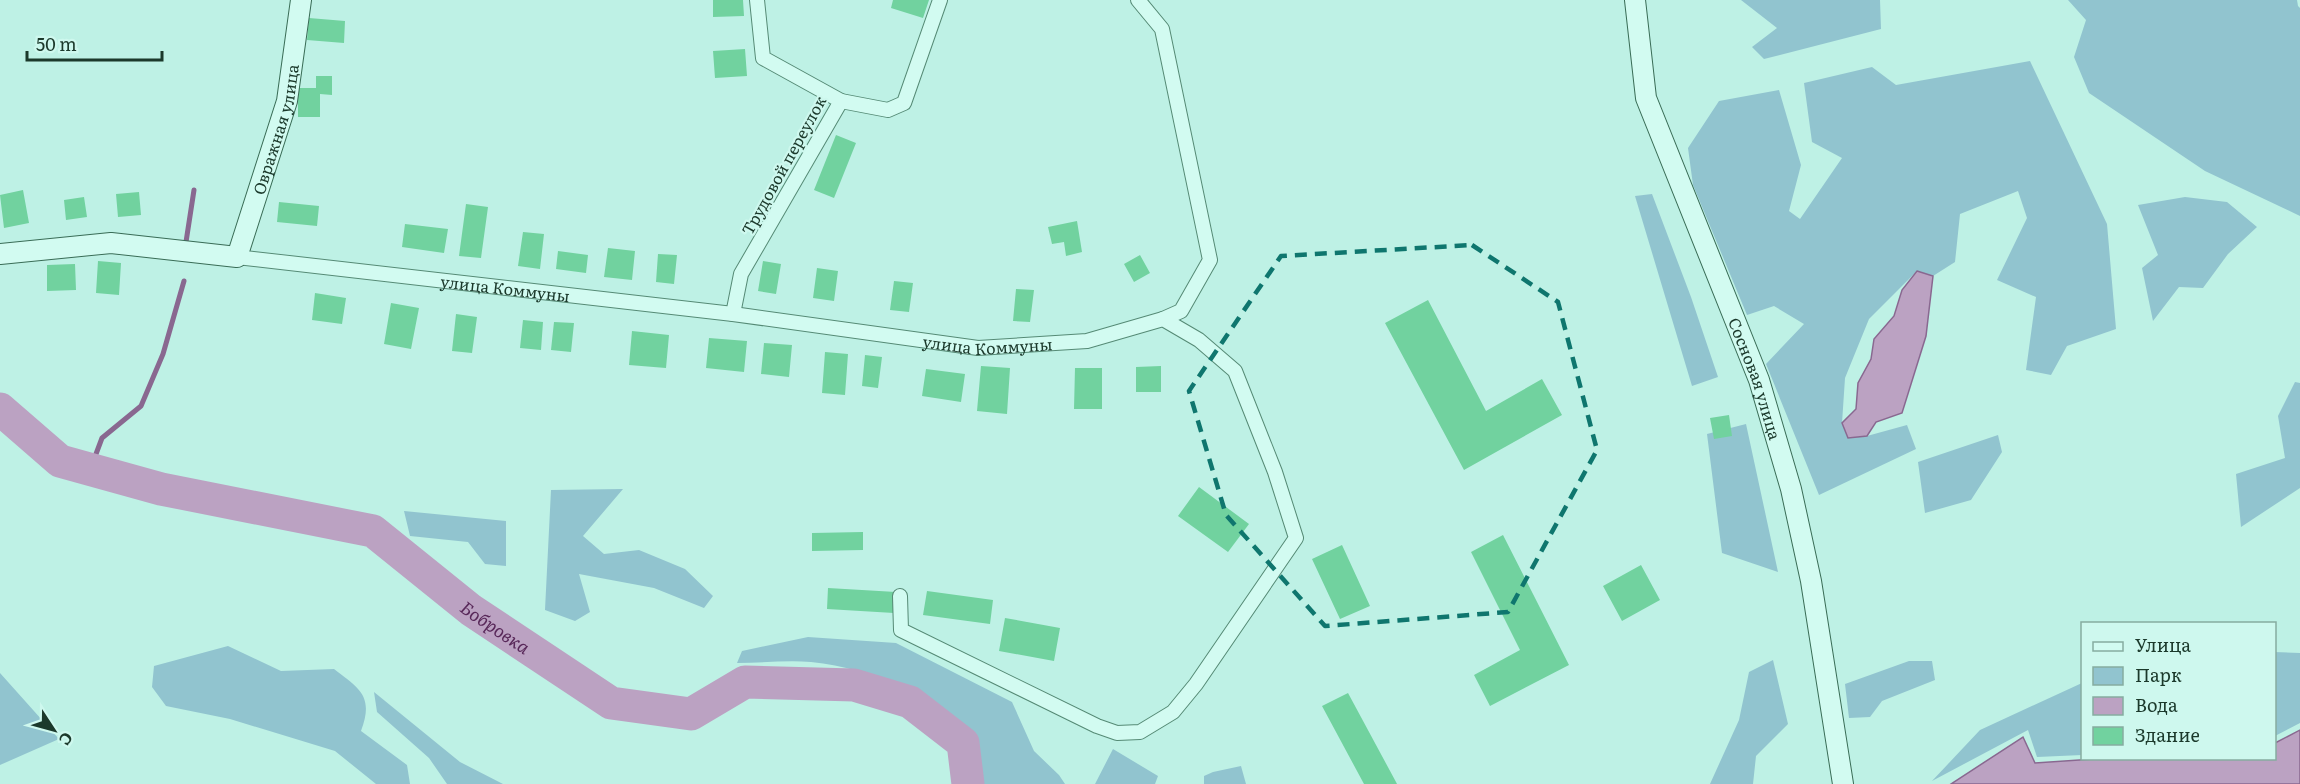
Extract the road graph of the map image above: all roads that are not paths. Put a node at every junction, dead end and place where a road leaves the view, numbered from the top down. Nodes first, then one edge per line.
1 (301, 0) edge
2 (757, 0) edge
3 (940, 0) edge
4 (1138, 0) edge
5 (1635, 0) edge
6 (841, 101) junction
7 (0, 254) edge
8 (237, 257) junction
9 (733, 314) junction
10 (1163, 319) junction
11 (900, 596) dead end
12 (1842, 777) edge

1 - 8 street, Овражная улица
2 - 6 street, Трудовой переулок
3 - 6 street
4 - 10 street
5 - 12 street, Сосновая улица
6 - 9 street, Трудовой переулок
7 - 8 street, улица Коммуны
8 - 9 street, улица Коммуны
9 - 10 street, улица Коммуны
10 - 11 street

